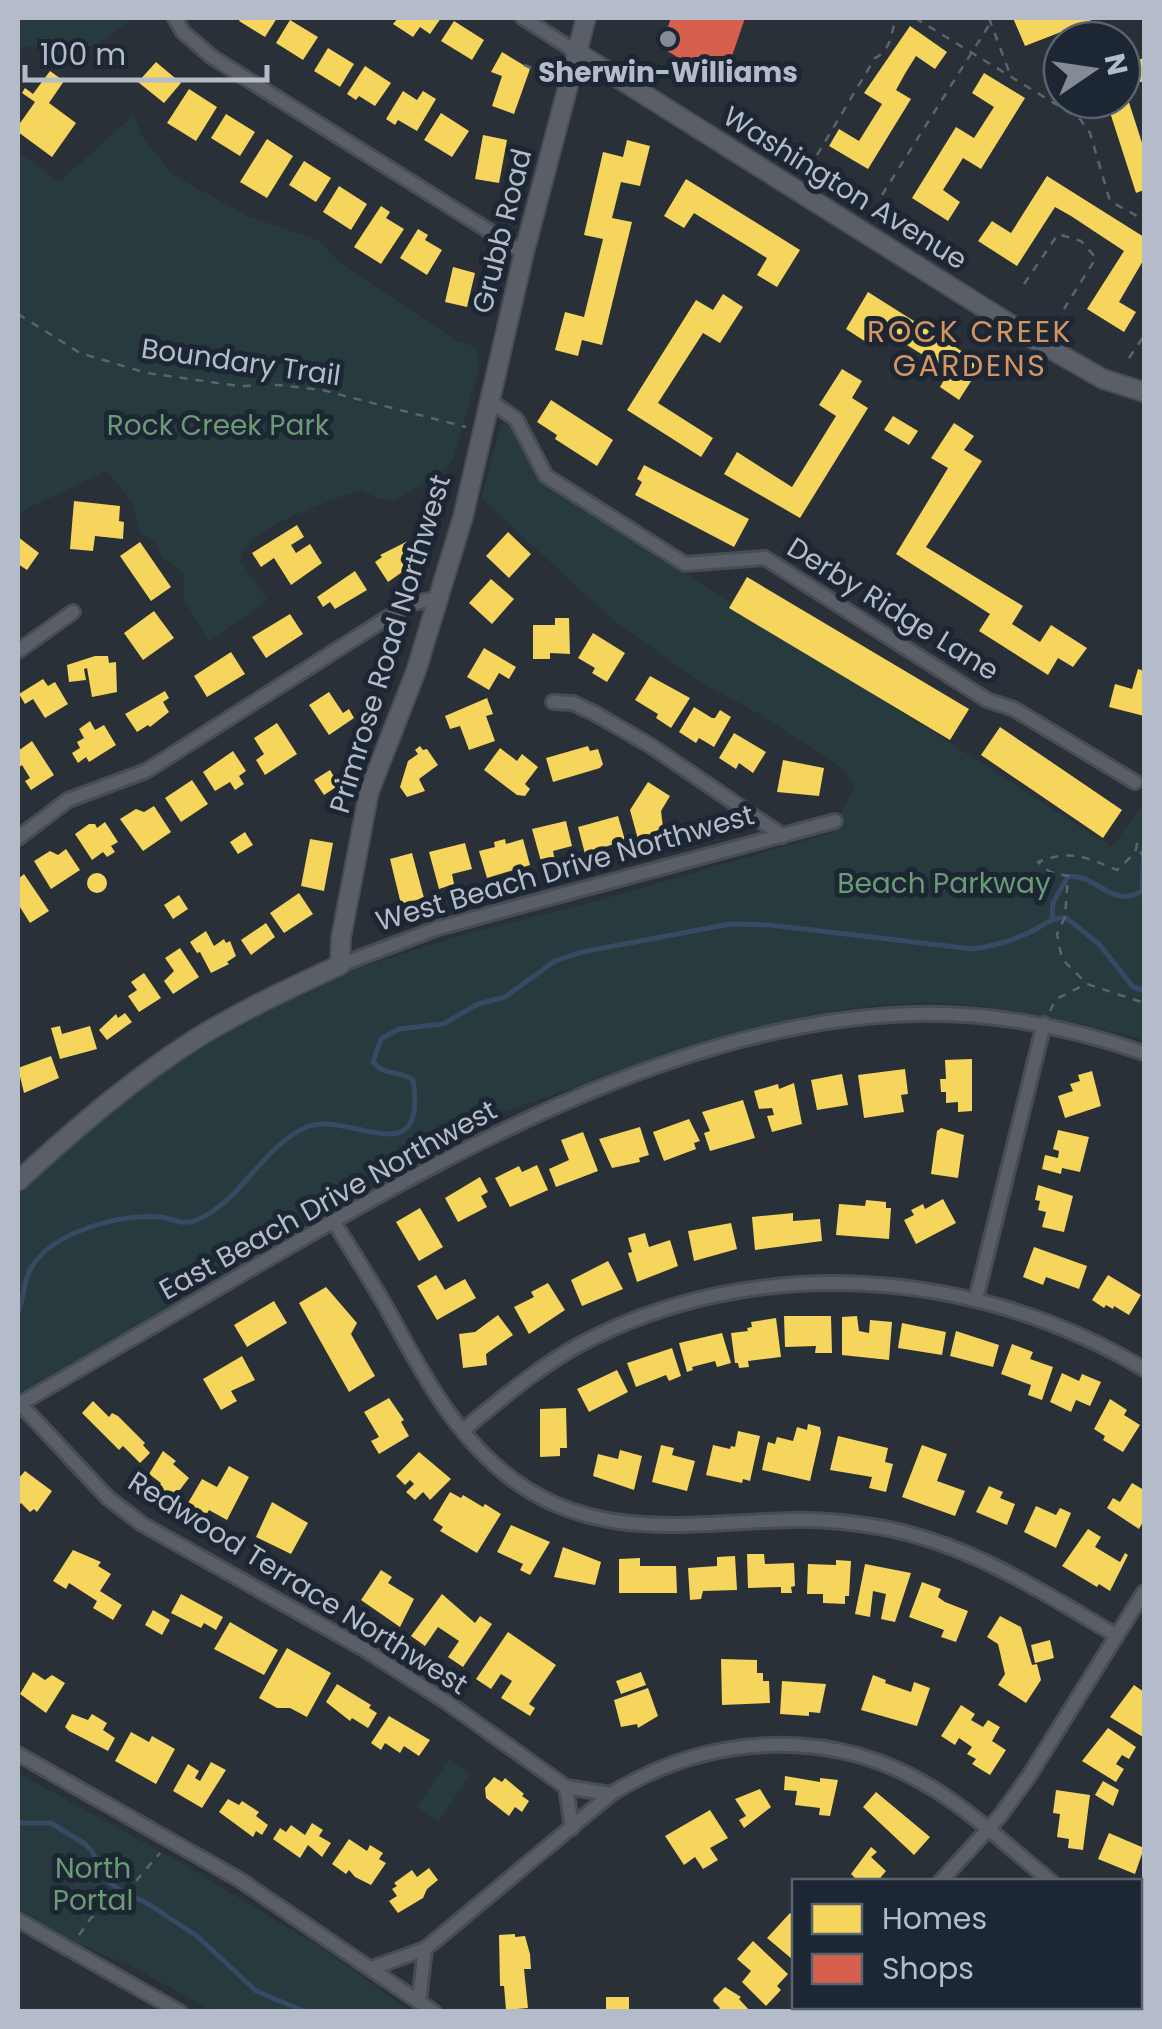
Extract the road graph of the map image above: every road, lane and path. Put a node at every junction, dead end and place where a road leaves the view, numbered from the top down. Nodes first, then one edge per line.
1 (175, 18) edge
2 (523, 18) edge
3 (586, 18) edge
4 (896, 18) edge
5 (915, 18) edge
6 (990, 20) edge
7 (574, 51) junction
8 (972, 54) junction
9 (550, 58) dead end
10 (524, 65) dead end
11 (545, 73) junction
12 (553, 75) dead end
13 (1012, 77) junction
14 (817, 155) dead end
15 (882, 196) dead end
16 (1144, 220) edge
17 (524, 253) junction
18 (1024, 284) dead end
19 (1064, 309) dead end
20 (18, 314) edge
21 (1144, 336) edge
22 (1128, 358) dead end
23 (1144, 392) edge
24 (489, 400) junction
25 (469, 428) dead end
26 (476, 459) joint
27 (439, 598) junction
28 (74, 612) dead end
29 (18, 652) edge
30 (553, 702) dead end
31 (1134, 782) dead end
32 (836, 821) dead end
33 (783, 836) junction
34 (18, 838) edge
35 (1144, 858) edge
36 (340, 965) junction
37 (1087, 984) junction
38 (1144, 1003) edge
39 (1044, 1024) junction
40 (1144, 1053) edge
41 (18, 1181) edge
42 (333, 1221) junction
43 (976, 1299) junction
44 (1144, 1369) edge
45 (19, 1404) edge
46 (462, 1430) junction
47 (1144, 1592) edge
48 (1117, 1636) junction
49 (18, 1754) edge
50 (566, 1787) junction
51 (611, 1794) junction
52 (572, 1828) junction
53 (986, 1830) junction
54 (163, 1848) dead end
55 (943, 1879) edge
56 (1048, 1879) edge
57 (18, 1920) edge
58 (70, 1949) junction
59 (424, 1949) junction
60 (372, 1968) junction
61 (419, 2000) junction
62 (180, 2012) edge
63 (434, 2012) edge

1 - 17 street
2 - 7 street, Washington Avenue
3 - 7 street, Grubb Road
4 - 14 path
5 - 8 path
6 - 8 path
6 - 13 path
7 - 17 street, Grubb Road
7 - 23 street, Washington Avenue
8 - 13 path
8 - 15 path
9 - 11 path
10 - 11 path
11 - 12 path
13 - 16 path
17 - 24 street, Grubb Road
18 - 19 path
20 - 25 path, Boundary Trail
21 - 22 path
24 - 26 street, Grubb Road
24 - 31 street, Derby Ridge Lane
26 - 27 street, Primrose Road Northwest
27 - 34 street
27 - 36 street, Primrose Road Northwest
28 - 29 street
30 - 33 street
32 - 33 street, West Beach Drive Northwest
33 - 36 street, West Beach Drive Northwest
35 - 37 path
36 - 41 street, West Beach Drive Northwest
37 - 38 path
37 - 39 path
39 - 40 street, East Beach Drive Northwest
39 - 42 street, East Beach Drive Northwest
39 - 43 street
42 - 45 street, East Beach Drive Northwest
42 - 46 street
43 - 44 street
43 - 46 street
45 - 50 street, Redwood Terrace Northwest
46 - 48 street
47 - 48 street
48 - 53 street
49 - 60 street
50 - 51 street, Redwood Terrace Northwest
50 - 52 street
51 - 52 street
51 - 53 street
52 - 59 street
53 - 55 street
53 - 56 street
54 - 58 path
57 - 58 street
58 - 62 street
59 - 60 street
59 - 61 street
60 - 61 street
61 - 63 street

